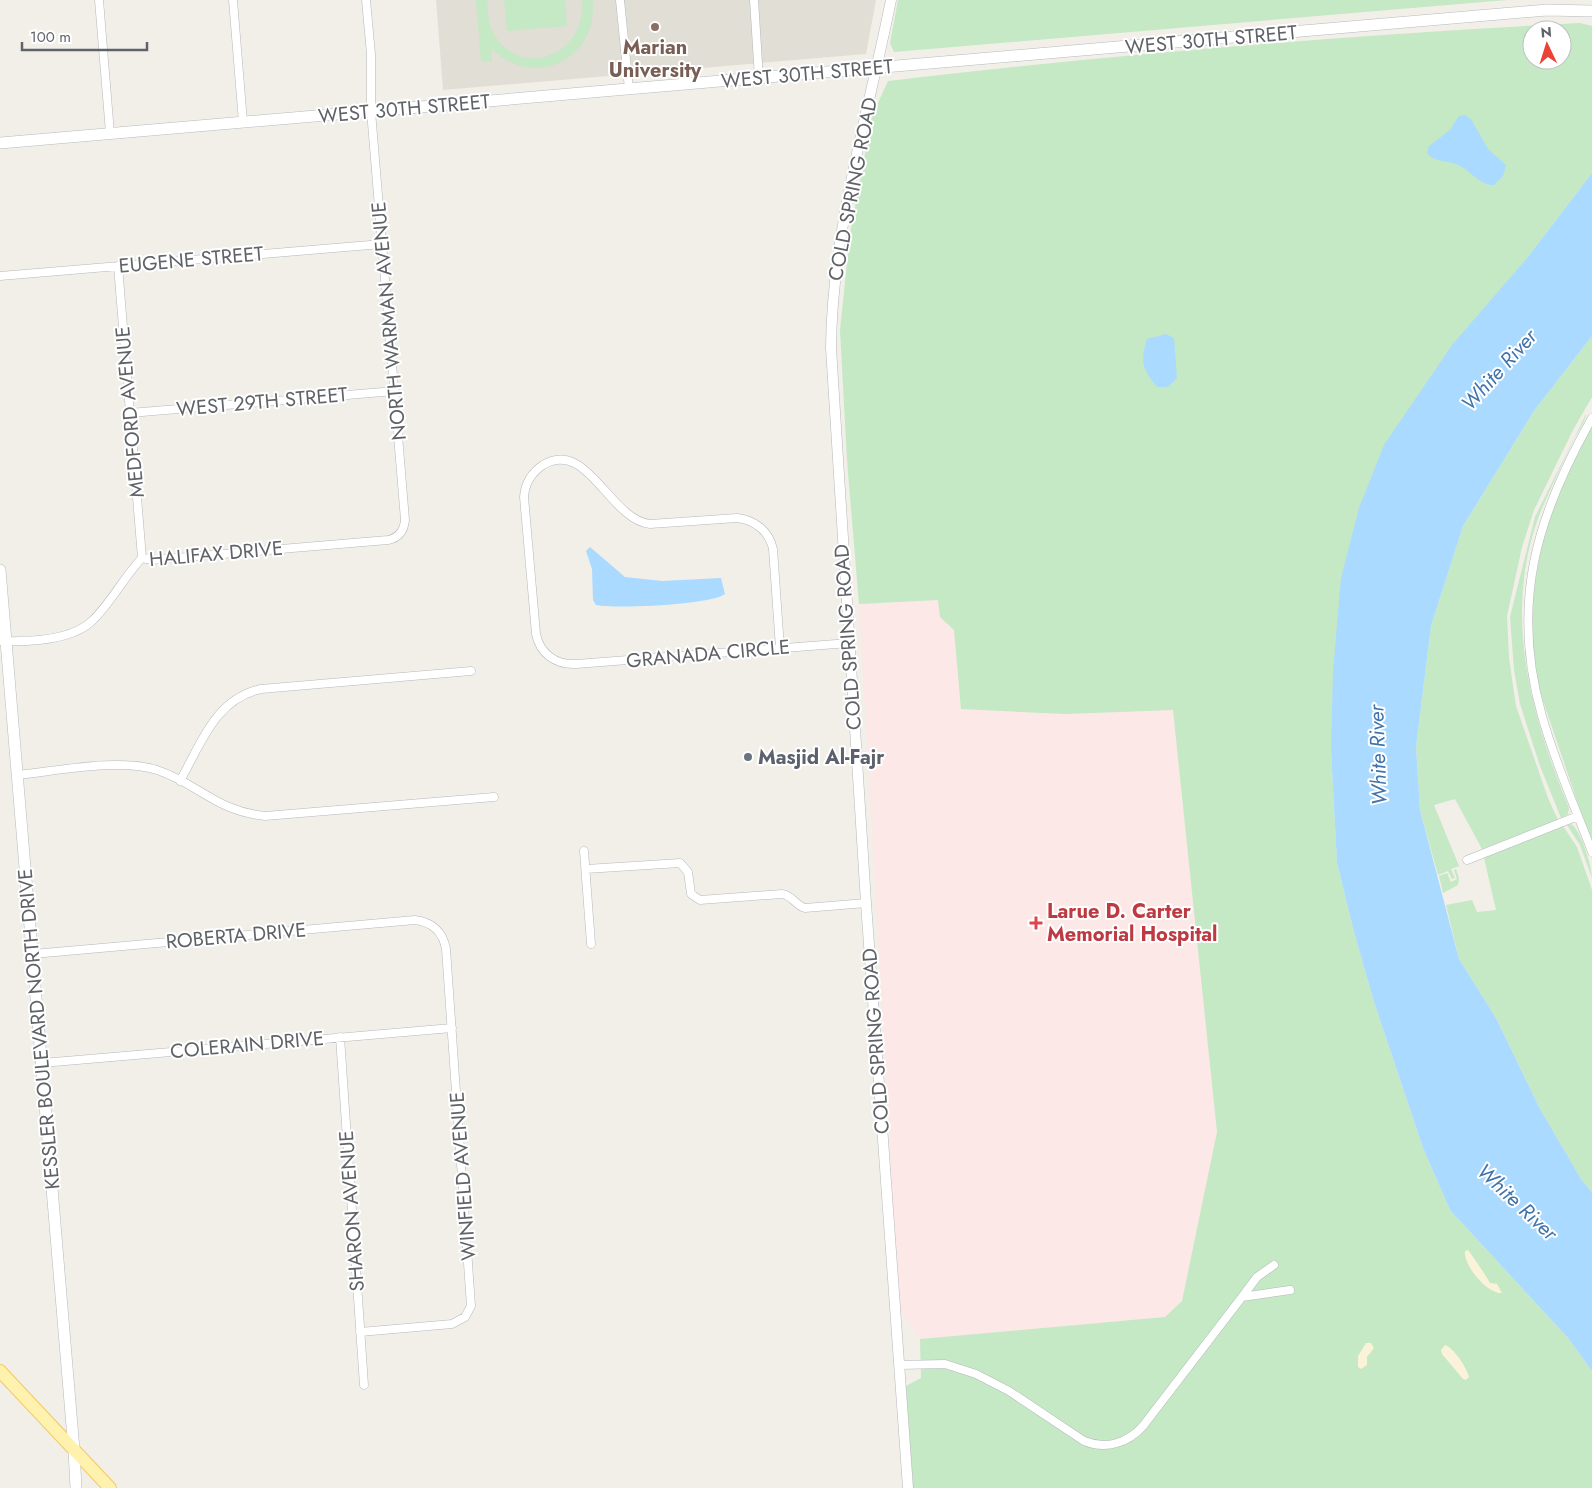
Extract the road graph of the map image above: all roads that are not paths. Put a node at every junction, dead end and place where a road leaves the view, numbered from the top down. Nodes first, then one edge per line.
1 (99, 0) edge
2 (233, 0) edge
3 (366, 0) edge
4 (620, 0) edge
5 (754, 0) edge
6 (891, 0) edge
7 (1592, 11) edge
8 (877, 68) junction
9 (759, 78) junction
10 (629, 89) junction
11 (371, 111) junction
12 (243, 122) junction
13 (110, 133) junction
14 (0, 143) edge
15 (382, 244) junction
16 (118, 266) junction
17 (0, 276) edge
18 (394, 391) junction
19 (130, 413) junction
20 (1592, 418) edge
21 (402, 531) joint
22 (142, 558) junction
23 (0, 570) edge
24 (3, 641) edge
25 (849, 642) junction
26 (780, 648) junction
27 (471, 672) dead end
28 (17, 775) junction
29 (180, 781) junction
30 (494, 797) dead end
31 (1578, 816) junction
32 (584, 852) dead end
33 (1592, 852) edge
34 (1468, 860) dead end
35 (586, 869) junction
36 (866, 903) junction
37 (437, 929) joint
38 (592, 944) dead end
39 (33, 954) junction
40 (452, 1028) junction
41 (340, 1037) junction
42 (42, 1063) junction
43 (1274, 1265) dead end
44 (1290, 1290) dead end
45 (1242, 1297) junction
46 (360, 1332) junction
47 (899, 1365) junction
48 (0, 1371) edge
49 (364, 1385) dead end
50 (74, 1450) junction
51 (76, 1488) edge
52 (110, 1488) edge
53 (908, 1488) edge

1 - 13 street
2 - 12 street
3 - 11 street
4 - 10 street
5 - 9 street
6 - 8 street, COLD SPRING ROAD
7 - 8 main road, WEST 30TH STREET
8 - 9 main road, WEST 30TH STREET
8 - 25 street, COLD SPRING ROAD
9 - 10 main road, WEST 30TH STREET
10 - 11 main road, WEST 30TH STREET
11 - 12 main road, WEST 30TH STREET
11 - 15 street, NORTH WARMAN AVENUE
12 - 13 main road, WEST 30TH STREET
13 - 14 main road, WEST 30TH STREET
15 - 16 street, EUGENE STREET
15 - 18 street, NORTH WARMAN AVENUE
16 - 17 street, EUGENE STREET
16 - 19 street, MEDFORD AVENUE
18 - 19 street, WEST 29TH STREET
18 - 21 street, NORTH WARMAN AVENUE
19 - 22 street, MEDFORD AVENUE
20 - 31 street
21 - 22 street, HALIFAX DRIVE
22 - 24 street, HALIFAX DRIVE
23 - 24 main road, KESSLER BOULEVARD NORTH DRIVE
24 - 28 main road, KESSLER BOULEVARD NORTH DRIVE
25 - 26 street, GRANADA CIRCLE
25 - 36 street, COLD SPRING ROAD
26 - 26 street, GRANADA CIRCLE
27 - 29 street
28 - 29 street
28 - 39 main road, KESSLER BOULEVARD NORTH DRIVE
29 - 30 street
31 - 33 street
31 - 34 street
32 - 35 street
35 - 36 street
35 - 38 street
36 - 47 street, COLD SPRING ROAD
37 - 39 street, ROBERTA DRIVE
37 - 40 street, WINFIELD AVENUE
39 - 42 main road, KESSLER BOULEVARD NORTH DRIVE
40 - 41 street, COLERAIN DRIVE
40 - 46 street, WINFIELD AVENUE
41 - 42 street, COLERAIN DRIVE
41 - 46 street, SHARON AVENUE
42 - 50 main road, KESSLER BOULEVARD NORTH DRIVE
43 - 45 street
44 - 45 street
45 - 47 street
46 - 49 street, SHARON AVENUE
47 - 53 street, COLD SPRING ROAD
48 - 50 main road
50 - 51 main road, KESSLER BOULEVARD NORTH DRIVE
50 - 52 main road

